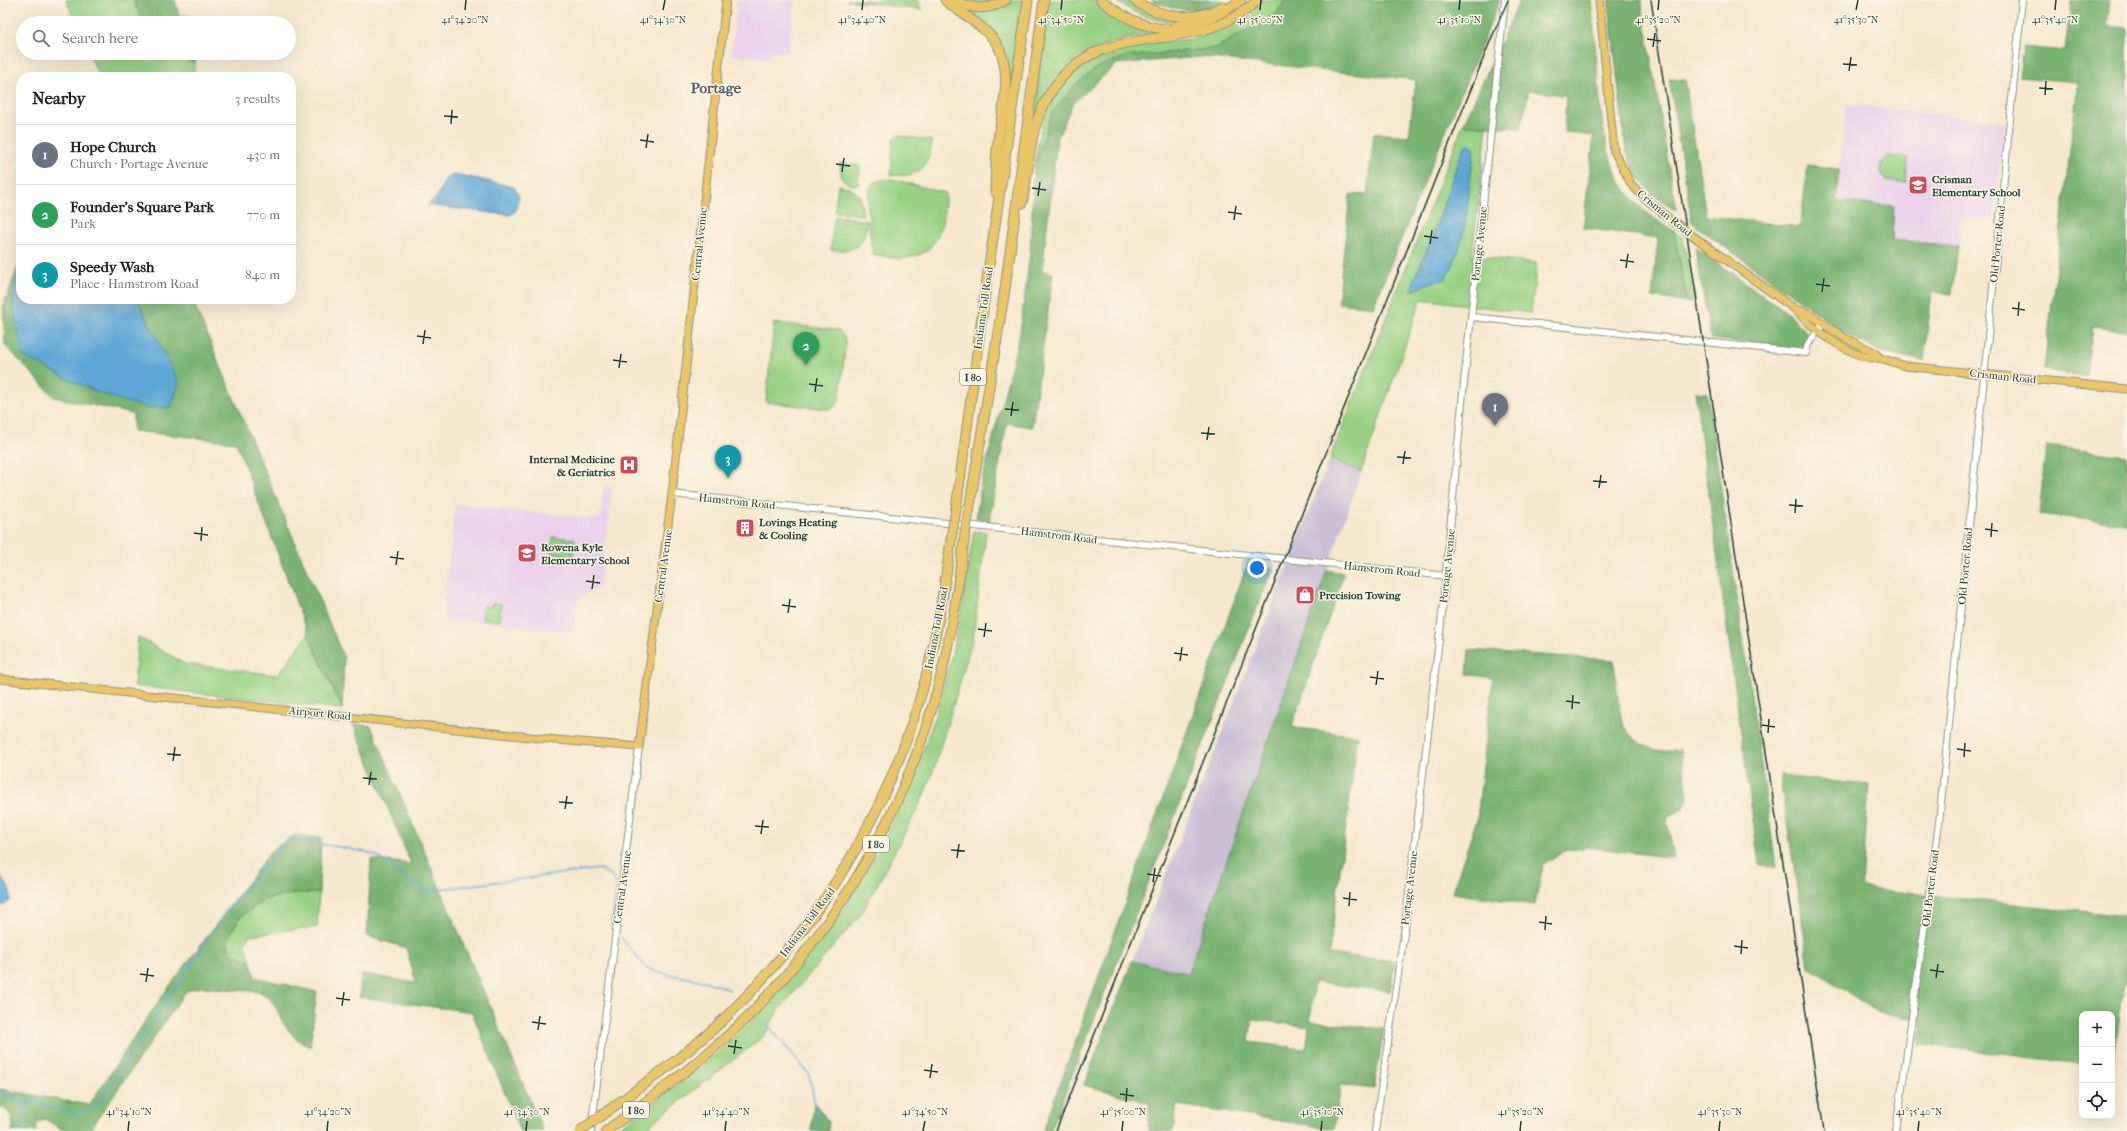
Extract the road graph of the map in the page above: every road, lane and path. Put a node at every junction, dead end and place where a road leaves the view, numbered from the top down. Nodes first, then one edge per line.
1 (726, 0) edge
2 (945, 0) edge
3 (953, 0) edge
4 (1006, 0) edge
5 (1028, 0) edge
6 (1044, 0) edge
7 (1101, 0) edge
8 (1108, 0) edge
9 (1134, 0) edge
10 (1231, 0) edge
11 (1241, 0) edge
12 (1250, 0) edge
13 (1258, 0) edge
14 (1505, 0) edge
15 (1599, 0) edge
16 (2022, 0) edge
17 (992, 245) junction
18 (1011, 247) junction
19 (1796, 310) junction
20 (1472, 317) junction
21 (1824, 323) junction
22 (1819, 330) junction
23 (1880, 358) junction
24 (1984, 373) junction
25 (2127, 389) edge
26 (672, 494) junction
27 (1446, 576) junction
28 (0, 679) edge
29 (639, 747) junction
30 (580, 1131) edge
31 (591, 1131) edge
32 (606, 1131) edge
33 (1375, 1131) edge
34 (1896, 1131) edge

1 - 26 main road, Central Avenue
2 - 17 highway
3 - 4 highway
5 - 17 highway, Indiana Toll Road / I 80
6 - 18 highway, Indiana Toll Road / I 80
7 - 12 highway
8 - 11 highway
9 - 10 highway
13 - 18 highway
14 - 20 street, Portage Avenue
15 - 19 main road, Crisman Road, bridge
16 - 24 street, Old Porter Road
17 - 30 highway, Indiana Toll Road / I 80, bridge
18 - 32 highway, Indiana Toll Road / I 80, bridge
19 - 21 main road, Crisman Road
19 - 22 main road, Crisman Road
20 - 22 street
20 - 27 street, Portage Avenue
21 - 22 street
21 - 23 main road, Crisman Road
22 - 23 main road, Crisman Road
23 - 24 main road, Crisman Road
24 - 25 main road, Crisman Road
24 - 34 street, Old Porter Road
26 - 27 street, Hamstrom Road
26 - 29 main road, Central Avenue
27 - 33 street, Portage Avenue
28 - 29 main road, Airport Road
29 - 31 street, Central Avenue

